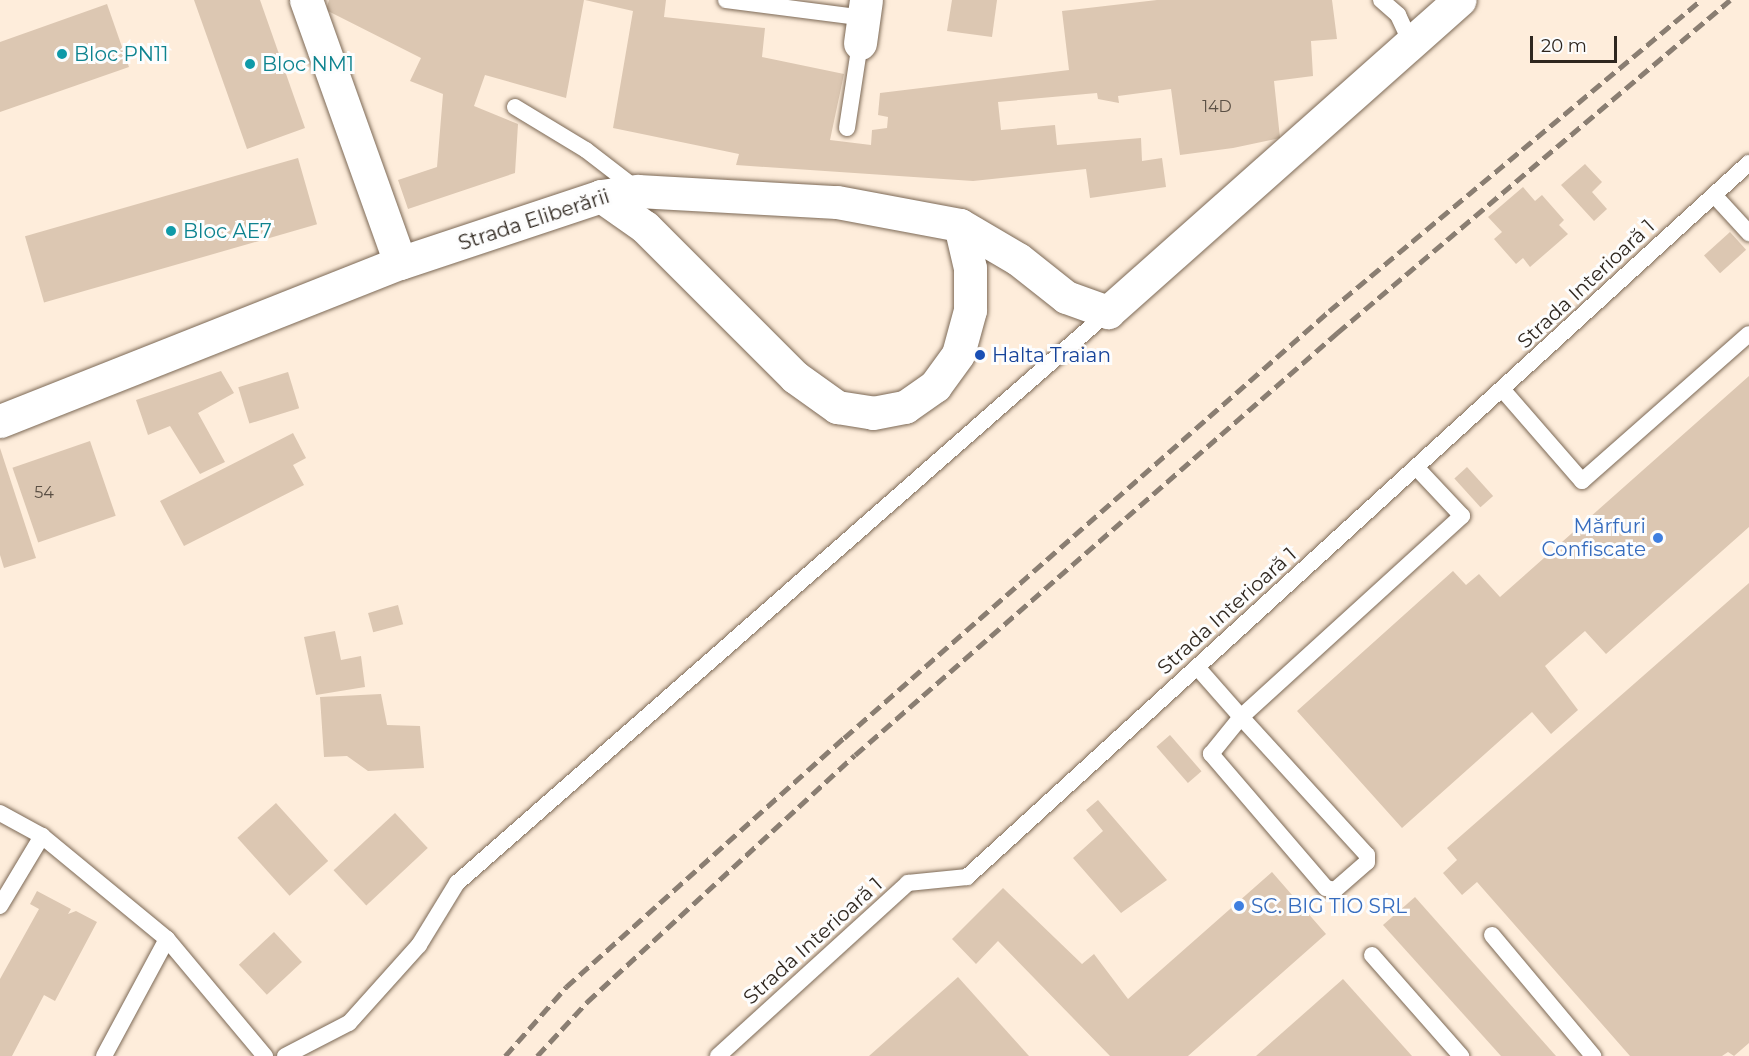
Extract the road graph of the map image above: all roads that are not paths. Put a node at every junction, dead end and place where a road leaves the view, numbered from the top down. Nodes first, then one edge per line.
1 (306, 0) edge
2 (726, 0) edge
3 (1381, 0) edge
4 (1459, 0) edge
5 (863, 20) edge
6 (1411, 43) junction
7 (515, 107) dead end
8 (848, 128) dead end
9 (1749, 163) edge
10 (638, 191) junction
11 (1714, 195) junction
12 (601, 196) junction
13 (960, 225) junction
14 (1749, 233) edge
15 (400, 263) junction
16 (1108, 312) junction
17 (1749, 334) edge
18 (1502, 389) junction
19 (0, 421) edge
20 (1416, 467) junction
21 (1197, 667) junction
22 (1241, 717) junction
23 (0, 813) edge
24 (42, 836) junction
25 (0, 906) edge
26 (1492, 935) dead end
27 (167, 939) junction
28 (1372, 955) dead end
29 (104, 1056) edge
30 (265, 1056) edge
31 (285, 1056) edge
32 (717, 1056) edge
33 (1461, 1056) edge
34 (1593, 1056) edge

1 - 15 street
2 - 5 lane
3 - 6 lane
4 - 6 street
5 - 8 lane
6 - 16 street
7 - 10 lane
9 - 11 lane, Strada Interioară 1
10 - 12 street, Strada Eliberării
10 - 13 street, Strada Eliberării
11 - 14 lane
11 - 18 lane, Strada Interioară 1
12 - 13 street
12 - 15 street, Strada Eliberării
13 - 16 street, Strada Eliberării
15 - 19 street, Strada Eliberării
16 - 31 lane
17 - 18 lane
18 - 20 lane, Strada Interioară 1
20 - 21 lane, Strada Interioară 1
20 - 22 lane
21 - 22 lane
21 - 32 lane, Strada Interioară 1
22 - 22 lane
23 - 24 lane
24 - 25 lane
24 - 27 lane
26 - 34 lane
27 - 29 lane
27 - 30 lane
28 - 33 lane

